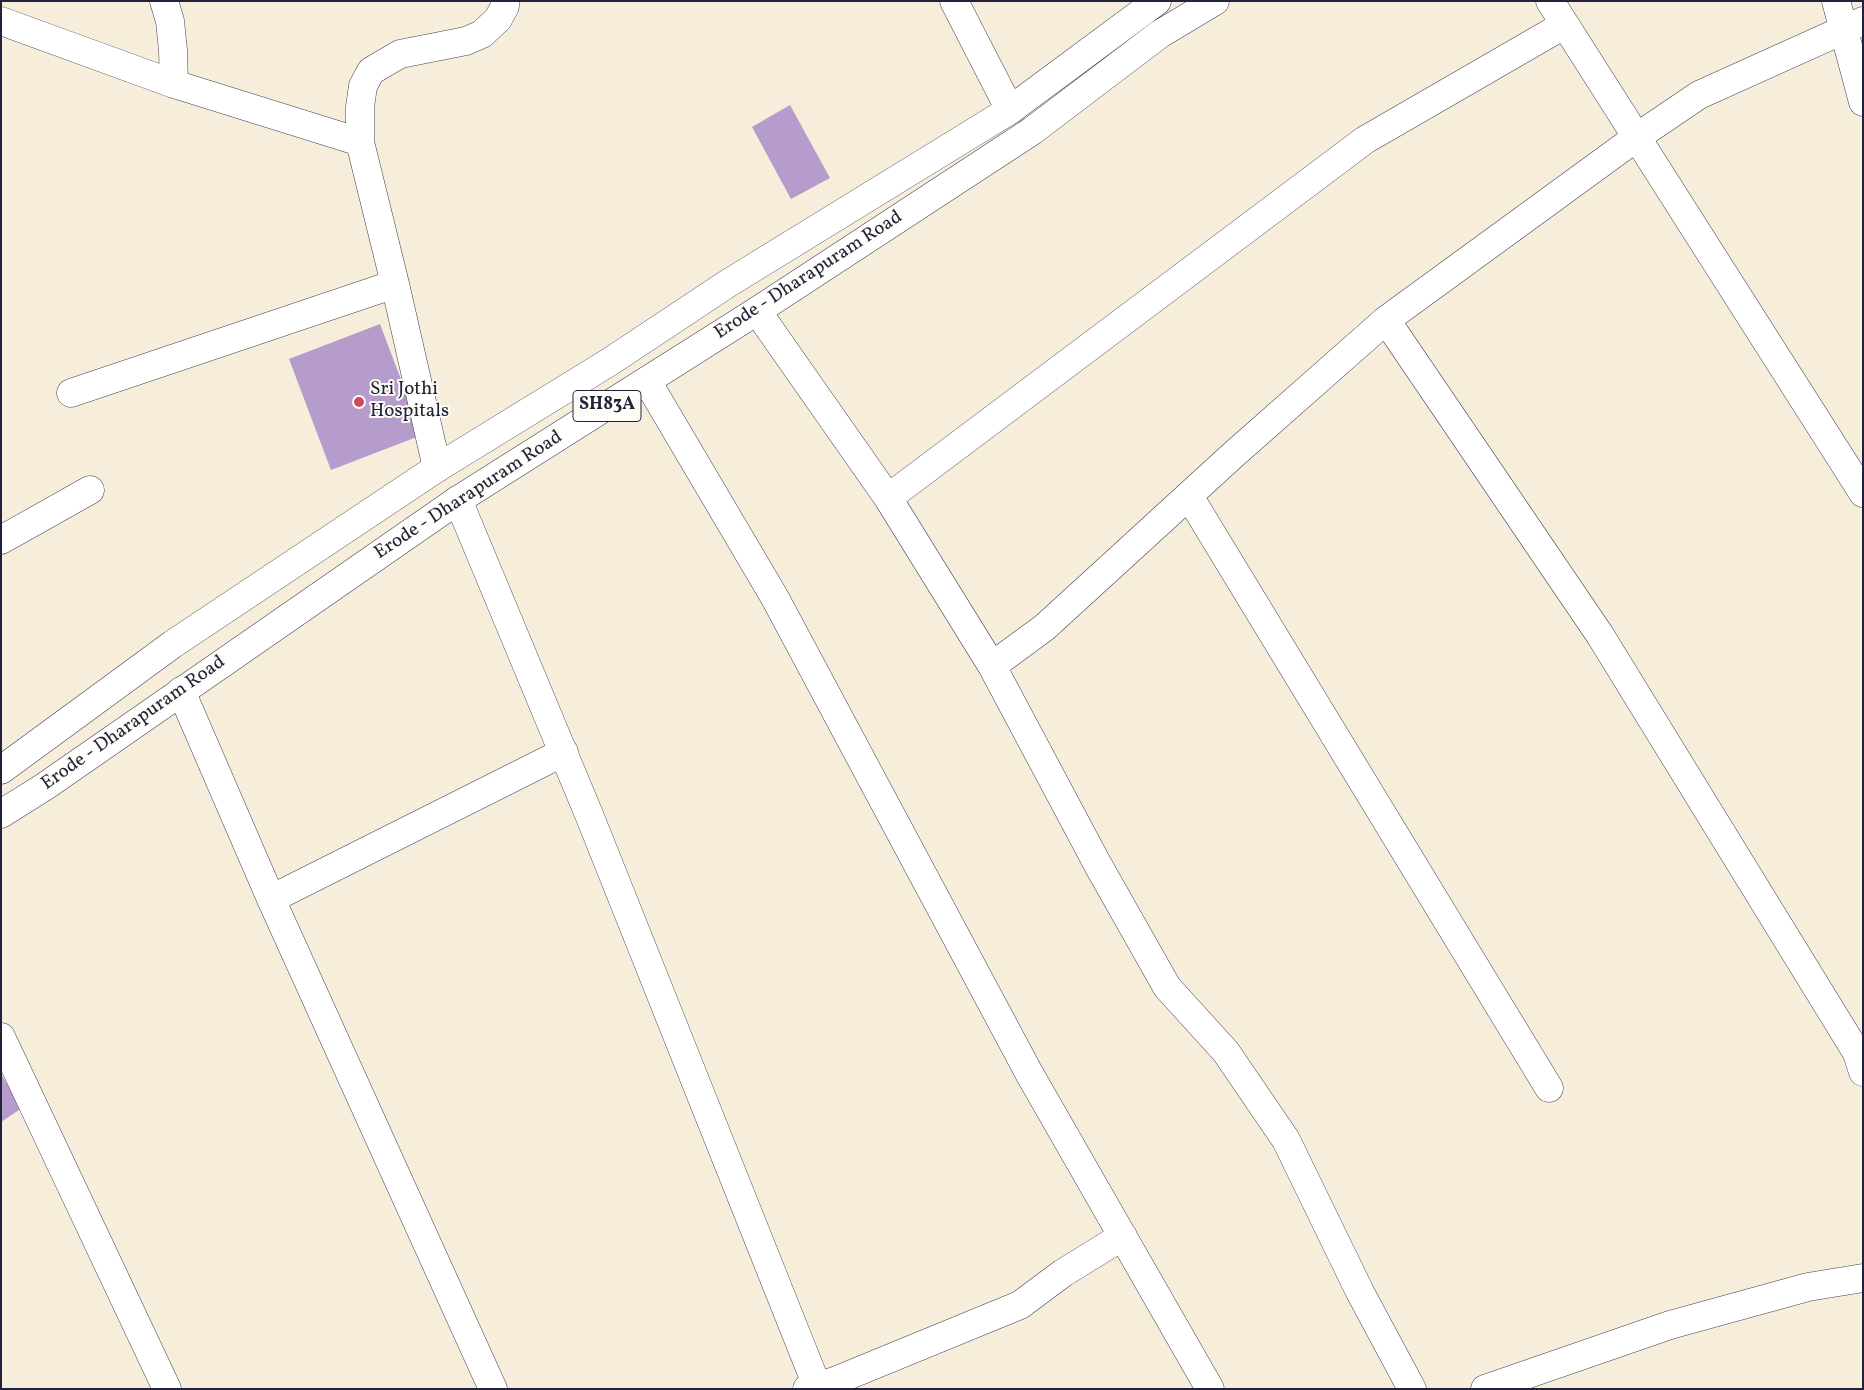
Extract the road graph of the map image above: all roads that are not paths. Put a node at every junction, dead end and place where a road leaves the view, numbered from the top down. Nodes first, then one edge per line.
1 (164, 1) edge
2 (504, 1) edge
3 (954, 1) edge
4 (1157, 1) edge
5 (1216, 1) edge
6 (1550, 1) edge
7 (1836, 1) edge
8 (1, 21) edge
9 (1564, 25) junction
10 (1853, 25) edge
11 (174, 84) junction
12 (1863, 102) edge
13 (1010, 110) junction
14 (1637, 137) junction
15 (360, 142) junction
16 (395, 284) junction
17 (757, 311) junction
18 (1386, 320) junction
19 (647, 381) junction
20 (71, 393) dead end
21 (437, 468) junction
22 (90, 490) dead end
23 (1863, 494) edge
24 (1189, 496) junction
25 (888, 498) junction
26 (458, 500) junction
27 (1, 540) edge
28 (992, 666) junction
29 (181, 691) junction
30 (564, 752) junction
31 (1, 770) edge
32 (1, 814) edge
33 (271, 899) junction
34 (1, 1037) edge
35 (1863, 1072) edge
36 (1549, 1088) dead end
37 (1123, 1236) junction
38 (1863, 1278) edge
39 (812, 1387) edge
40 (167, 1389) edge
41 (493, 1389) edge
42 (1210, 1389) edge
43 (1412, 1389) edge
44 (1485, 1389) edge

1 - 11 street
2 - 15 street
3 - 13 street
4 - 13 street, Erode - Dharapuram Road / SH83A
5 - 17 street, Erode - Dharapuram Road / SH83A
6 - 9 street
7 - 10 street
8 - 11 street
9 - 14 street
9 - 25 street
10 - 12 street
10 - 14 street
11 - 15 street
13 - 21 street, Erode - Dharapuram Road / SH83A
14 - 18 street
14 - 23 street
15 - 16 street
16 - 20 street
16 - 21 street
17 - 19 street, Erode - Dharapuram Road / SH83A
17 - 25 street
18 - 24 street
18 - 35 street
19 - 26 street, Erode - Dharapuram Road / SH83A
19 - 37 street
21 - 31 street, Erode - Dharapuram Road / SH83A
22 - 27 street
24 - 28 street
24 - 36 street
25 - 28 street
26 - 29 street, Erode - Dharapuram Road / SH83A
26 - 30 street
28 - 43 street
29 - 32 street, Erode - Dharapuram Road / SH83A
29 - 33 street
30 - 33 street
30 - 39 street
33 - 41 street
34 - 40 street
37 - 39 street
37 - 42 street
38 - 44 street

